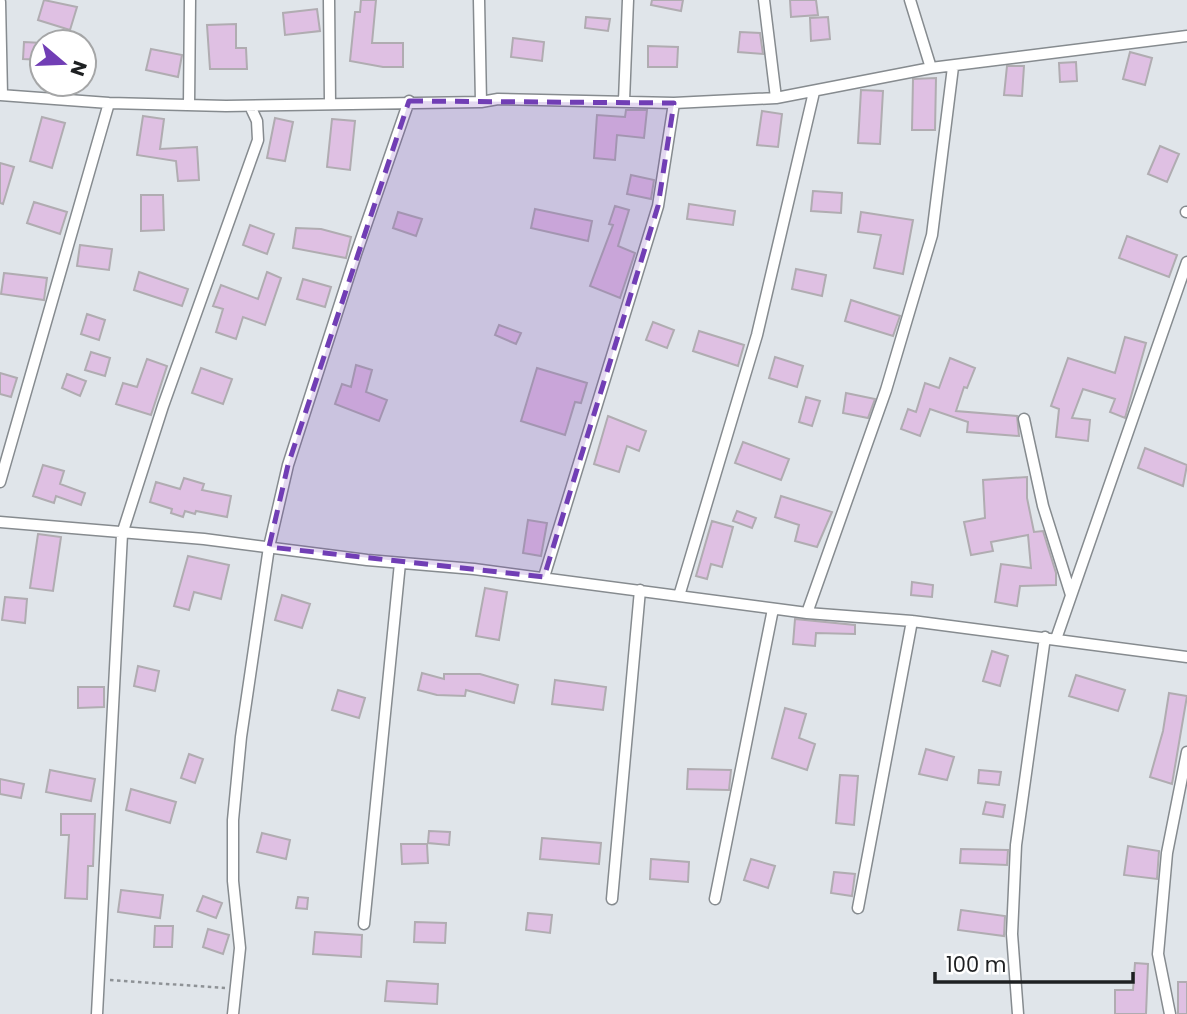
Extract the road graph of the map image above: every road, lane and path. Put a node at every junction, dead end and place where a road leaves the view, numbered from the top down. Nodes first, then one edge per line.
1 (190, 0) edge
2 (329, 0) edge
3 (479, 0) edge
4 (628, 0) edge
5 (764, 0) edge
6 (910, 0) edge
7 (0, 2) edge
8 (1187, 36) edge
9 (953, 66) junction
10 (931, 68) junction
11 (814, 92) junction
12 (1, 95) edge
13 (776, 98) junction
14 (409, 101) junction
15 (330, 102) junction
16 (481, 102) junction
17 (624, 102) junction
18 (109, 103) junction
19 (674, 103) junction
20 (189, 105) junction
21 (250, 106) junction
22 (1187, 262) edge
23 (1024, 419) dead end
24 (0, 482) edge
25 (0, 522) edge
26 (122, 534) junction
27 (269, 547) junction
28 (400, 563) junction
29 (544, 577) junction
30 (639, 590) junction
31 (1071, 595) junction
32 (678, 596) junction
33 (773, 609) junction
34 (807, 613) junction
35 (912, 621) junction
36 (1050, 638) junction
37 (1187, 657) edge
38 (1187, 752) edge
39 (612, 899) dead end
40 (715, 899) dead end
41 (858, 908) dead end
42 (364, 924) dead end
43 (99, 979) junction
44 (235, 989) junction
45 (97, 1014) edge
46 (233, 1014) edge
47 (1018, 1014) edge
48 (1170, 1014) edge

1 - 20 street
2 - 15 street
3 - 16 street
4 - 17 street
5 - 13 street
6 - 10 street
7 - 12 street
8 - 9 street
9 - 10 street
9 - 34 street
10 - 11 street
11 - 13 street
11 - 32 street
12 - 18 street
13 - 19 street
14 - 15 street
14 - 16 street
14 - 27 street
15 - 21 street
16 - 17 street
17 - 19 street
18 - 20 street
18 - 24 street
19 - 29 street
20 - 21 street
21 - 26 street
22 - 31 street
23 - 31 street
25 - 26 street
26 - 27 street
26 - 43 street
27 - 28 street
27 - 44 street
28 - 29 street
28 - 42 street
29 - 30 street
30 - 32 street
30 - 39 street
31 - 36 street
32 - 33 street
33 - 34 street
33 - 40 street
34 - 35 street
35 - 36 street
35 - 41 street
36 - 37 street
36 - 47 street
38 - 48 street
43 - 44 path
43 - 45 street
44 - 46 street

